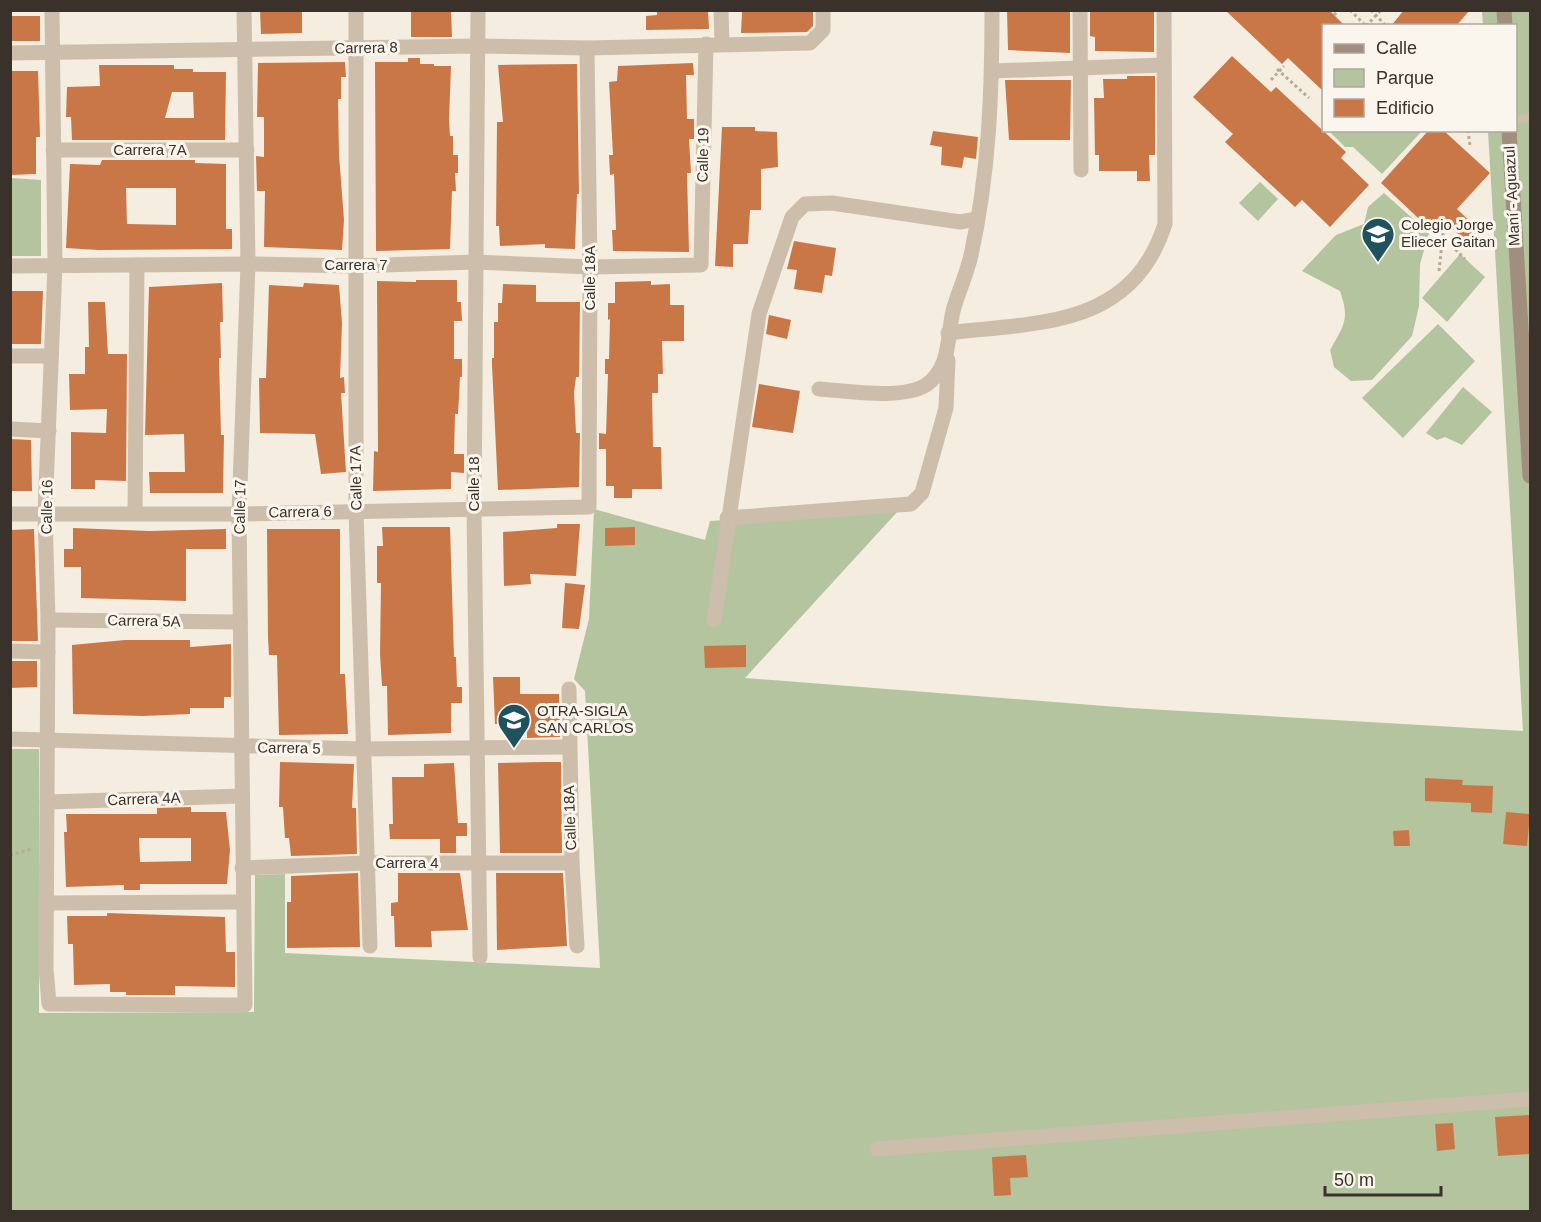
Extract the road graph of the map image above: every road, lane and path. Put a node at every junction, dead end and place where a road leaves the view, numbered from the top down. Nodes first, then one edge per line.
1 (52, 10) edge
2 (244, 10) edge
3 (356, 10) edge
4 (478, 10) edge
5 (722, 10) edge
6 (823, 10) edge
7 (992, 10) edge
8 (1080, 10) edge
9 (1164, 10) edge
10 (1339, 10) edge
11 (1350, 10) edge
12 (1371, 10) edge
13 (1381, 10) edge
14 (1334, 15) dead end
15 (1364, 24) edge
16 (1368, 24) edge
17 (1384, 24) edge
18 (714, 44) junction
19 (478, 46) junction
20 (356, 48) junction
21 (587, 48) junction
22 (245, 49) junction
23 (51, 51) junction
24 (10, 53) edge
25 (1164, 65) junction
26 (1284, 66) dead end
27 (1081, 68) junction
28 (1277, 69) dead end
29 (992, 71) junction
30 (1271, 80) dead end
31 (1309, 98) dead end
32 (1468, 132) edge
33 (1509, 132) edge
34 (1470, 146) dead end
35 (53, 150) junction
36 (247, 150) junction
37 (1081, 170) dead end
38 (977, 219) junction
39 (1443, 233) dead end
40 (1456, 240) dead end
41 (1465, 259) dead end
42 (475, 262) junction
43 (137, 264) junction
44 (248, 264) junction
45 (10, 266) edge
46 (55, 266) junction
47 (354, 266) junction
48 (701, 266) joint
49 (590, 267) junction
50 (1439, 272) dead end
51 (1525, 295) edge
52 (948, 333) junction
53 (948, 352) junction
54 (10, 356) edge
55 (51, 356) junction
56 (819, 389) dead end
57 (10, 429) edge
58 (49, 431) junction
59 (1530, 432) edge
60 (1530, 476) edge
61 (589, 507) joint
62 (474, 509) junction
63 (356, 511) junction
64 (45, 513) junction
65 (135, 513) junction
66 (10, 514) edge
67 (239, 514) junction
68 (727, 518) junction
69 (48, 620) junction
70 (714, 620) dead end
71 (240, 622) junction
72 (10, 651) edge
73 (48, 652) junction
74 (569, 689) dead end
75 (10, 739) edge
76 (47, 740) junction
77 (243, 747) junction
78 (568, 747) junction
79 (478, 749) junction
80 (363, 750) junction
81 (242, 796) junction
82 (47, 802) junction
83 (47, 846) junction
84 (10, 855) edge
85 (366, 863) junction
86 (479, 863) junction
87 (572, 863) junction
88 (242, 868) junction
89 (242, 902) junction
90 (46, 903) junction
91 (370, 946) dead end
92 (577, 946) dead end
93 (480, 957) dead end
94 (49, 1004) joint
95 (1530, 1099) edge
96 (877, 1149) dead end

1 - 23 street, Calle 16
2 - 22 street, Calle 17
3 - 20 street, Calle 17A
4 - 19 street, Calle 18
5 - 18 street, Calle 19
6 - 18 street, Carrera 8
7 - 29 street
8 - 27 street
9 - 25 street
10 - 14 path
11 - 15 path
12 - 17 path
13 - 16 path
18 - 21 street, Carrera 8
18 - 48 street, Calle 19
19 - 20 street, Carrera 8
19 - 21 street, Carrera 8
19 - 42 street, Calle 18
20 - 22 street, Carrera 8
20 - 47 street, Calle 17A
21 - 49 street, Calle 18A
22 - 23 street, Carrera 8
22 - 36 street, Calle 17
23 - 24 street, Carrera 8
23 - 35 street, Calle 16
25 - 27 street
25 - 52 street
26 - 30 path
27 - 29 street
27 - 37 street
28 - 31 path
29 - 38 street
32 - 34 path
33 - 51 street, Maní - Aguazul
35 - 36 street, Carrera 7A
35 - 46 street, Calle 16
36 - 44 street, Calle 17
38 - 52 street
38 - 68 street
39 - 50 path
40 - 41 path
42 - 47 street, Carrera 7
42 - 49 street, Carrera 7
42 - 62 street, Calle 18
43 - 44 street, Carrera 7
43 - 46 street, Carrera 7
43 - 65 street
44 - 47 street, Carrera 7
44 - 67 street, Calle 17
45 - 46 street, Carrera 7
46 - 55 street, Calle 16
47 - 63 street, Calle 17A
48 - 49 street, Carrera 7
49 - 61 street, Calle 18A
51 - 59 street, Maní - Aguazul
52 - 53 street
53 - 56 street
53 - 68 street
54 - 55 street
55 - 58 street, Calle 16
57 - 58 street
58 - 64 street, Calle 16
59 - 60 street, Maní - Aguazul
61 - 62 street, Carrera 6
62 - 63 street, Carrera 6
62 - 79 street, Calle 18
63 - 67 street, Carrera 6
63 - 80 street, Calle 17A
64 - 65 street, Carrera 6
64 - 66 street, Carrera 6
64 - 69 street, Calle 16
65 - 67 street, Carrera 6
67 - 71 street, Calle 17
68 - 70 street
69 - 71 street, Carrera 5A
69 - 73 street, Calle 16
71 - 77 street, Calle 17
72 - 73 street
73 - 76 street, Calle 16
74 - 78 street, Calle 18A
75 - 76 street, Carrera 5
76 - 77 street, Carrera 5
76 - 82 street, Calle 16
77 - 80 street, Carrera 5
77 - 81 street, Calle 17
78 - 79 street, Carrera 5
78 - 87 street, Calle 18A
79 - 80 street, Carrera 5
79 - 86 street, Calle 18
80 - 85 street, Calle 17A
81 - 82 street, Carrera 4A
81 - 88 street, Calle 17
82 - 83 street, Calle 16
83 - 84 path
83 - 90 street, Calle 16
85 - 86 street, Carrera 4
85 - 88 street, Carrera 4
85 - 91 street, Calle 17A
86 - 87 street, Carrera 4
86 - 93 street, Calle 18
87 - 92 street, Calle 18A
88 - 89 street, Calle 17
89 - 90 street
89 - 94 street, Calle 17
90 - 94 street, Calle 16
95 - 96 street

